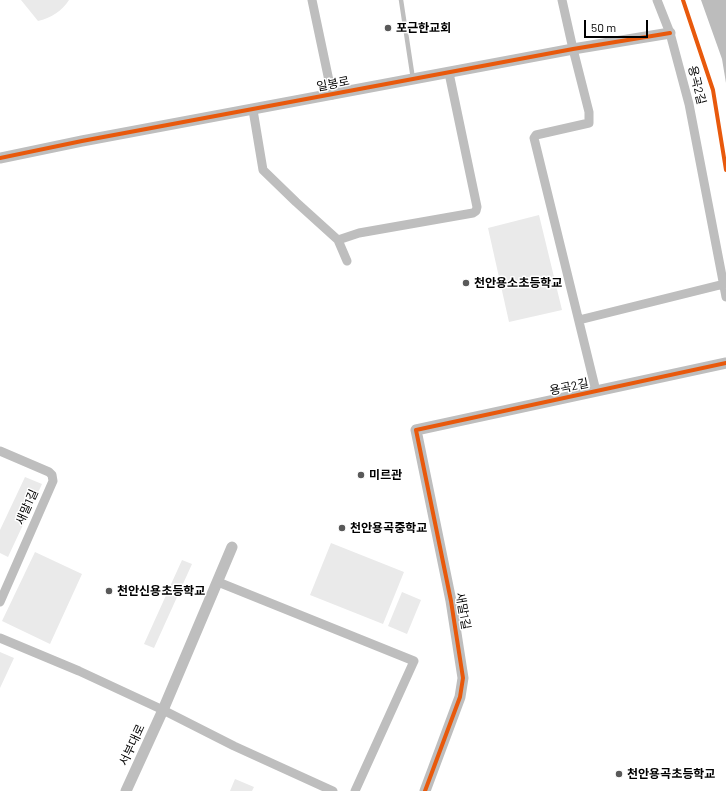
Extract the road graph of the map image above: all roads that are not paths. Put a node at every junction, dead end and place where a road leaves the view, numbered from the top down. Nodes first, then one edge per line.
1 (312, 0) edge
2 (401, 0) edge
3 (562, 0) edge
4 (657, 0) edge
5 (670, 33) junction
6 (573, 50) junction
7 (449, 73) junction
8 (413, 80) junction
9 (332, 95) junction
10 (253, 110) junction
11 (0, 158) edge
12 (338, 240) junction
13 (347, 261) dead end
14 (724, 284) junction
15 (726, 297) edge
16 (579, 320) junction
17 (726, 363) edge
18 (596, 391) junction
19 (416, 430) joint
20 (0, 451) edge
21 (232, 548) dead end
22 (218, 582) junction
23 (0, 602) edge
24 (0, 638) edge
25 (163, 710) junction
26 (126, 791) edge
27 (333, 791) edge
28 (355, 791) edge
29 (425, 791) edge

1 - 9 street, 일봉로
2 - 8 lane
3 - 6 street
4 - 5 street, 용곡2길
5 - 6 street, 일봉로
5 - 14 street, 용곡2길
6 - 7 street, 일봉로
6 - 16 street
7 - 8 street, 일봉로
7 - 12 street
8 - 9 street, 일봉로
9 - 10 street, 일봉로
10 - 11 street, 일봉로
10 - 12 street
12 - 13 street
14 - 15 street, 용곡2길
14 - 16 street
16 - 18 street
17 - 18 street, 용곡2길
18 - 19 street, 용곡2길
19 - 29 street, 새말1길
20 - 23 street, 새말1길
21 - 22 street
22 - 25 street
22 - 28 street
24 - 25 street
25 - 26 street, 서부대로
25 - 27 street

